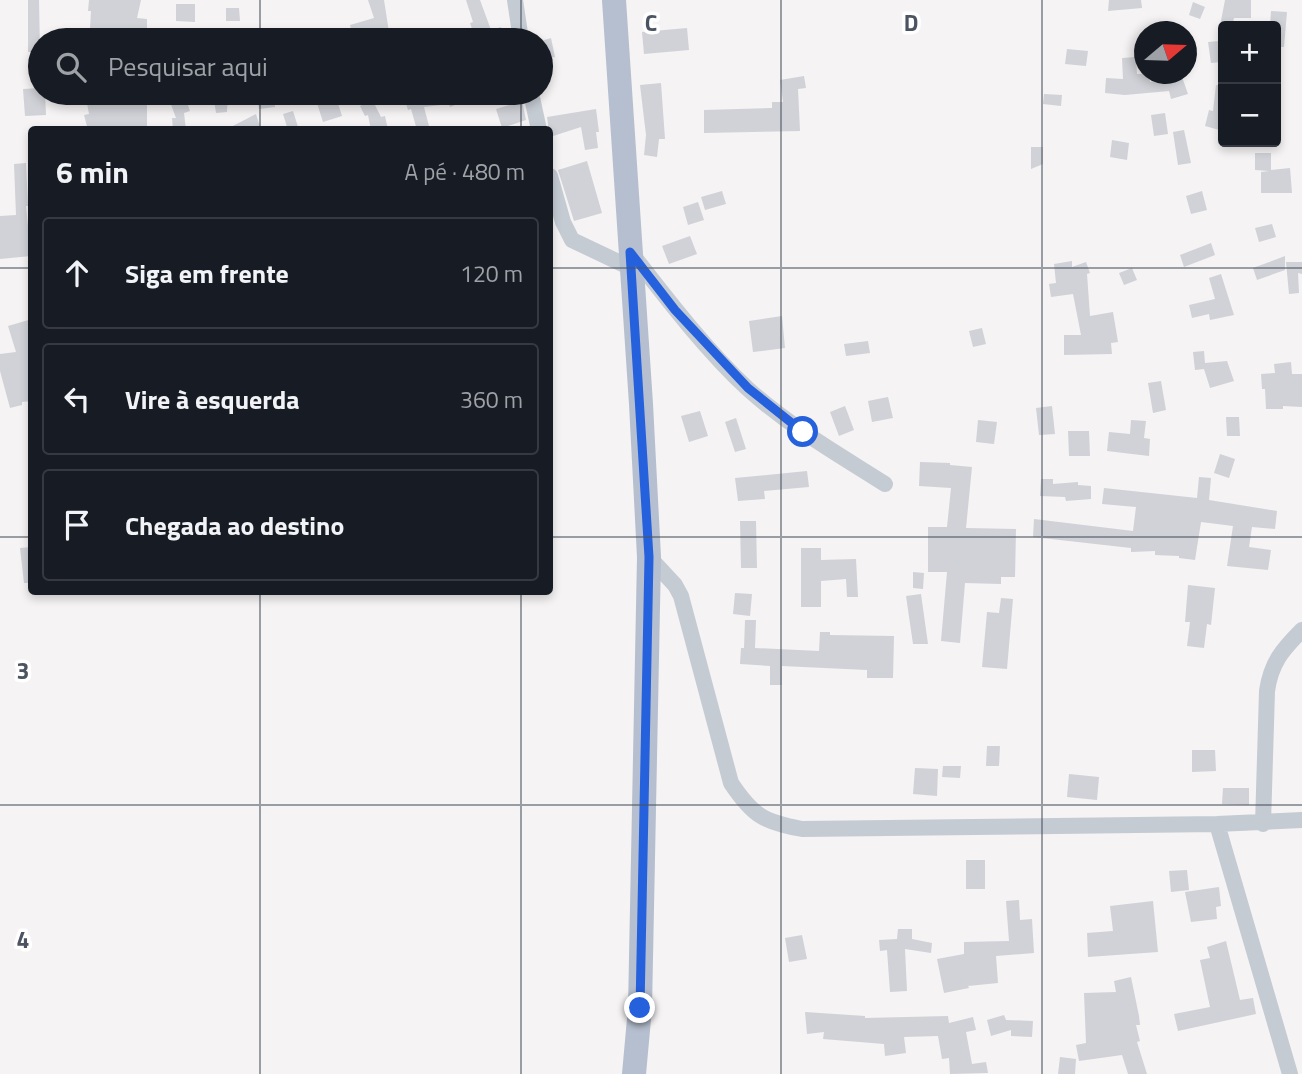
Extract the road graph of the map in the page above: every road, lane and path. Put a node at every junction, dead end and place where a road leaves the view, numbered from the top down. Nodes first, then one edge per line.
1 (515, 0) edge
2 (614, 0) edge
3 (519, 28) edge
4 (534, 105) edge
5 (538, 126) edge
6 (553, 187) edge
7 (631, 260) junction
8 (885, 484) dead end
9 (649, 557) junction
10 (1302, 630) edge
11 (1302, 820) edge
12 (1217, 824) junction
13 (1263, 824) junction
14 (634, 1074) edge
15 (1290, 1074) edge

1 - 3 street
2 - 7 main road
4 - 5 street
6 - 7 street
7 - 8 street
7 - 9 main road
9 - 12 street
9 - 14 main road
10 - 13 street
11 - 13 street
12 - 13 street
12 - 15 street

